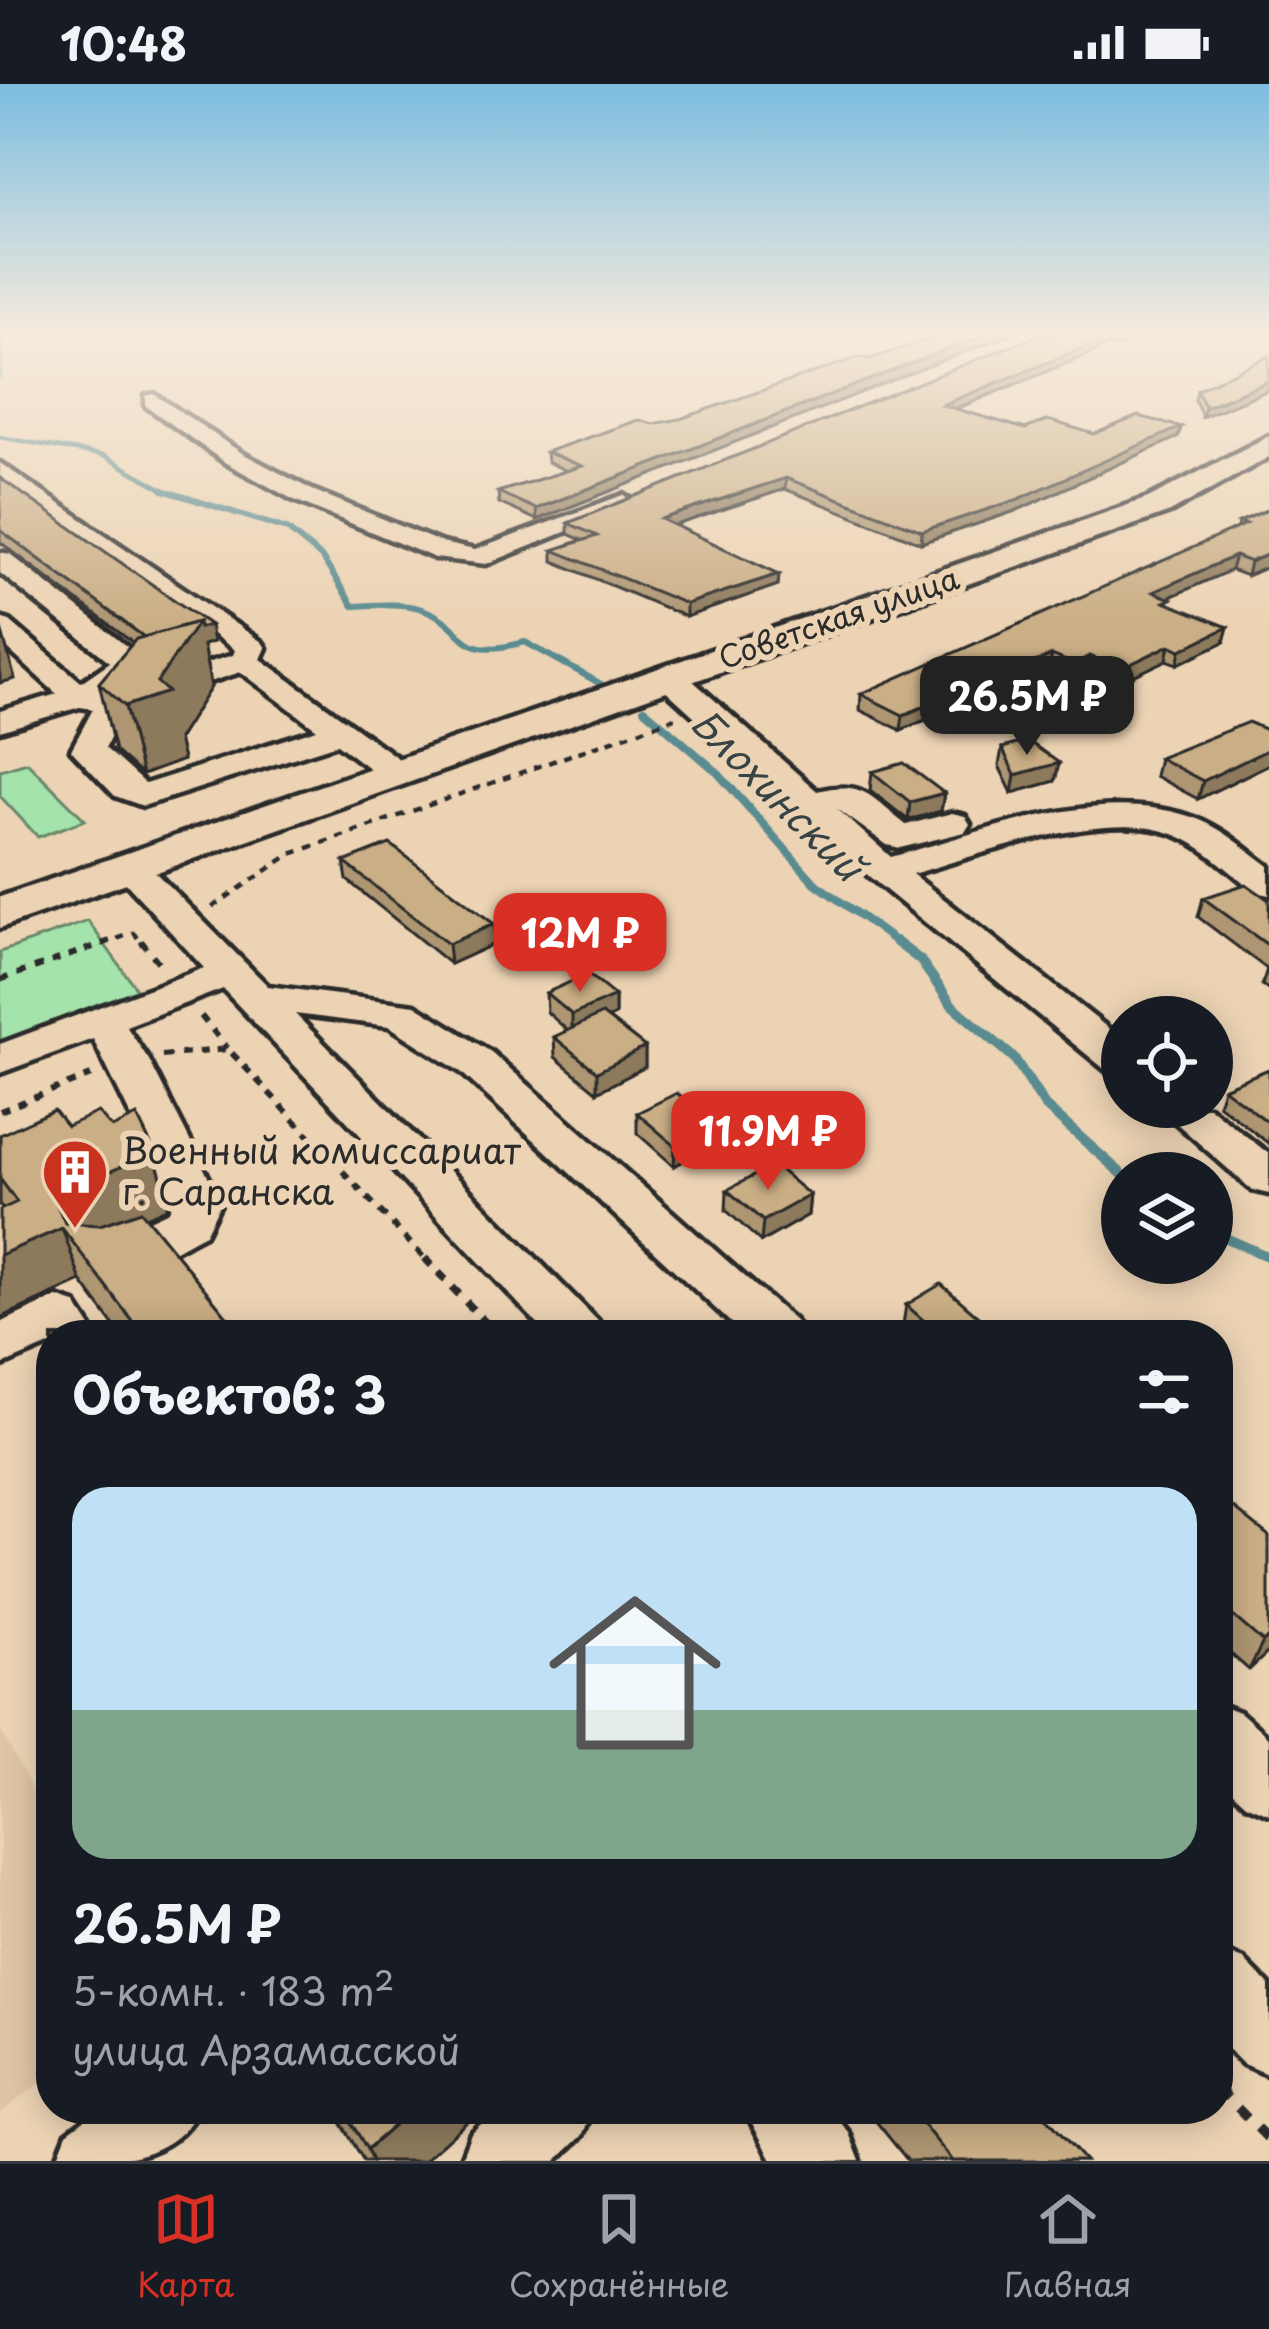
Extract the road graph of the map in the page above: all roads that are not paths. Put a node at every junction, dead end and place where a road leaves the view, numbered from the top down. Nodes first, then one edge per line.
1 (198, 430) edge
2 (1269, 445) edge
3 (0, 470) edge
4 (643, 495) edge
5 (0, 560) edge
6 (0, 627) edge
7 (245, 662) junction
8 (677, 697) junction
9 (96, 700) junction
10 (0, 721) edge
11 (341, 731) junction
12 (398, 774) junction
13 (811, 802) junction
14 (981, 847) junction
15 (129, 868) junction
16 (884, 870) junction
17 (1269, 884) edge
18 (0, 913) edge
19 (241, 985) junction
20 (101, 1020) junction
21 (1101, 1043) edge
22 (0, 1060) edge
23 (1206, 1128) edge
24 (1269, 1178) edge
25 (105, 1261) edge
26 (565, 1320) edge
27 (760, 1320) edge
28 (36, 1328) edge
29 (0, 1346) edge
30 (1233, 1749) edge
31 (1269, 1781) edge
32 (1233, 2001) edge
33 (1269, 2038) edge
34 (142, 2124) edge
35 (539, 2124) edge
36 (793, 2124) edge
37 (95, 2161) edge
38 (499, 2161) edge
39 (821, 2161) edge

1 - 4 street
2 - 8 main road, Советская улица
3 - 7 street
5 - 9 street
6 - 9 street
7 - 9 street
7 - 11 street
8 - 12 main road, Советская улица
8 - 13 street
9 - 10 street
9 - 11 street
11 - 12 street
12 - 15 main road, Советская улица
13 - 14 street
13 - 16 street
14 - 16 street
14 - 17 street
15 - 18 main road, Советская улица
15 - 19 street
16 - 21 street
19 - 20 street
19 - 26 street
19 - 27 street
20 - 22 street
20 - 25 street
23 - 24 street
28 - 29 street
30 - 31 street
32 - 33 street
34 - 37 street
35 - 38 street
36 - 39 street

